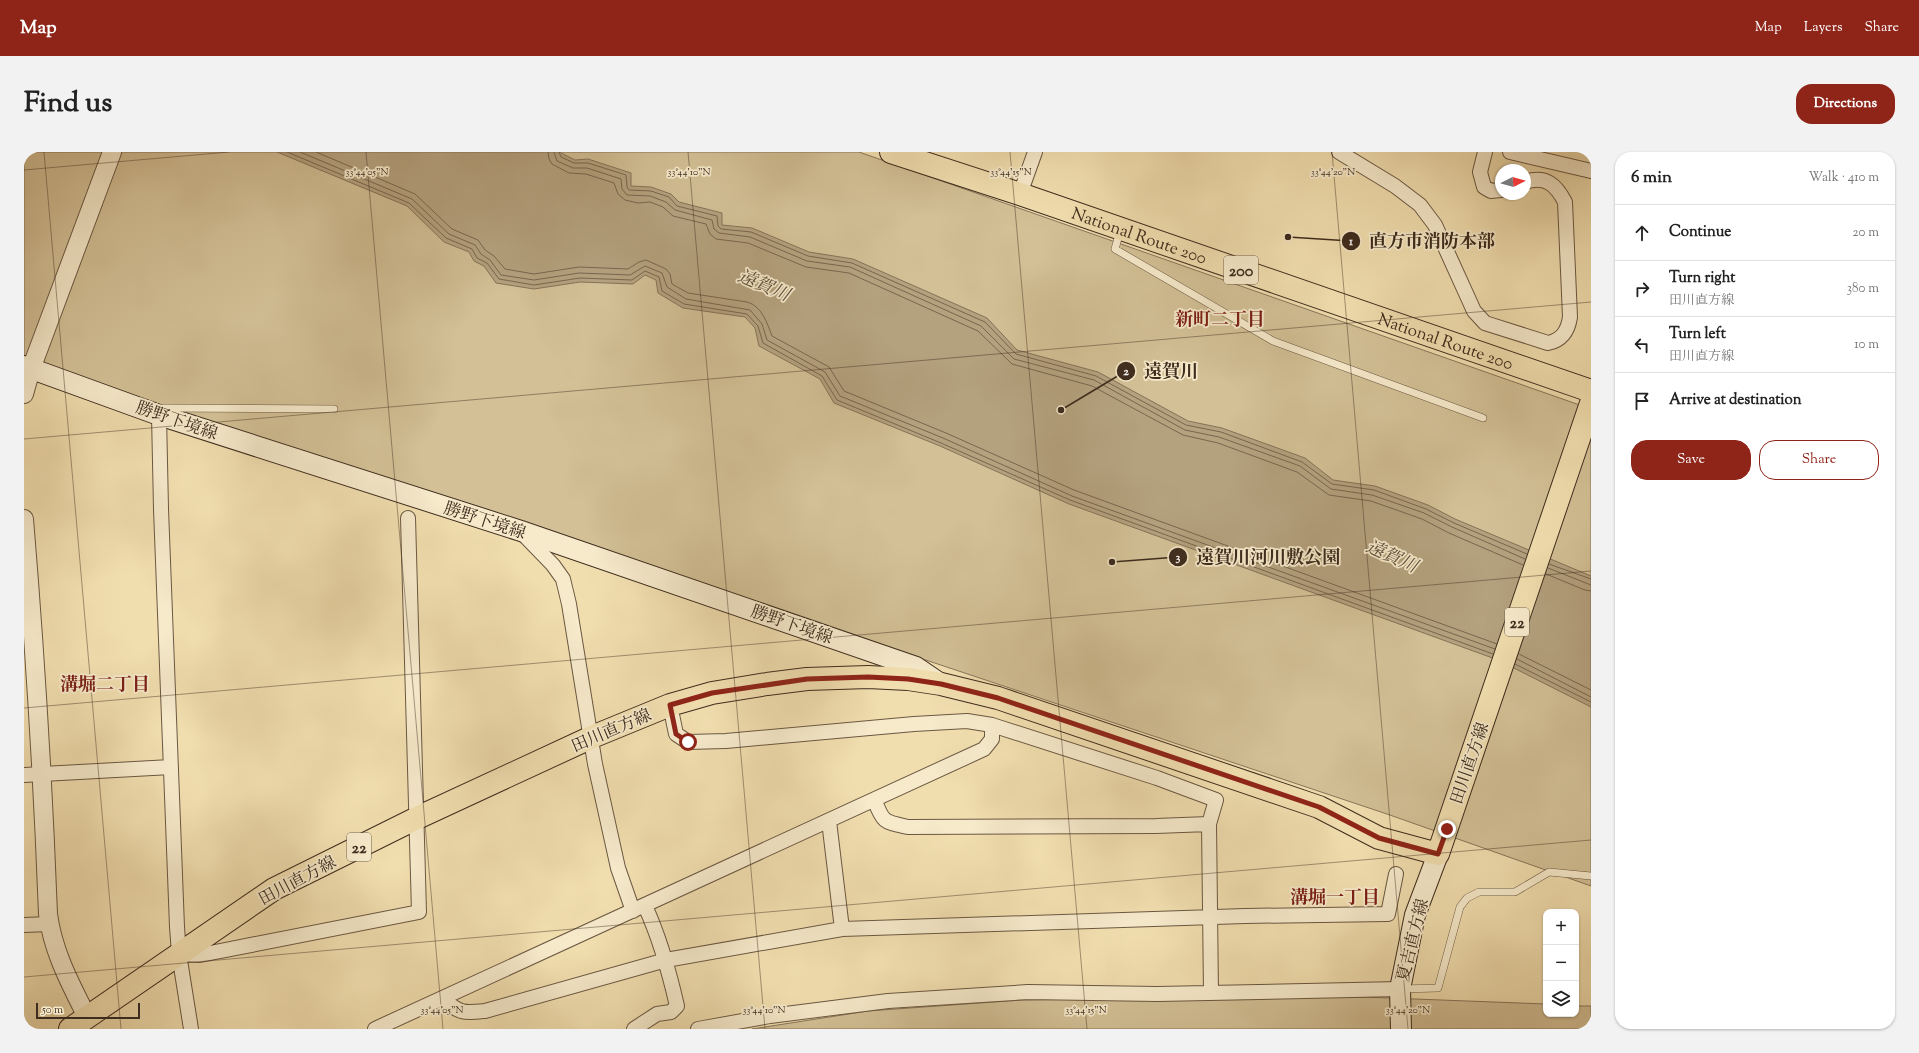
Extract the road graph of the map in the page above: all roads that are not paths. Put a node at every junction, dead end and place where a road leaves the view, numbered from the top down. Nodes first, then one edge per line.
1 (112, 152) edge
2 (891, 152) edge
3 (1035, 152) edge
4 (1339, 152) edge
5 (1484, 152) edge
6 (1510, 152) edge
7 (1591, 171) edge
8 (1531, 181) edge
9 (1495, 191) edge
10 (1020, 194) junction
11 (1120, 229) junction
12 (30, 363) edge
13 (1591, 390) edge
14 (24, 394) edge
15 (140, 408) junction
16 (1589, 408) edge
17 (334, 409) dead end
18 (159, 415) junction
19 (1483, 418) dead end
20 (408, 518) dead end
21 (24, 519) edge
22 (521, 531) junction
23 (941, 684) junction
24 (670, 705) junction
25 (992, 725) junction
26 (592, 738) junction
27 (170, 767) junction
28 (42, 774) junction
29 (24, 775) edge
30 (875, 801) junction
31 (417, 818) junction
32 (830, 821) junction
33 (1209, 824) junction
34 (1438, 854) junction
35 (1396, 874) dead end
36 (1591, 876) edge
37 (639, 908) junction
38 (1210, 917) junction
39 (49, 924) junction
40 (24, 925) edge
41 (842, 929) junction
42 (179, 954) junction
43 (666, 960) junction
44 (1211, 993) junction
45 (1400, 995) junction
46 (444, 999) junction
47 (78, 1023) edge
48 (190, 1029) edge
49 (375, 1029) edge
50 (634, 1029) edge
51 (698, 1029) edge
52 (1401, 1029) edge

1 - 12 street
2 - 10 main road, National Route 200 / 200
3 - 10 street
4 - 8 street
5 - 9 street
6 - 7 street
10 - 11 main road, National Route 200 / 200
11 - 13 main road, National Route 200 / 200
11 - 19 lane
12 - 14 street
12 - 15 main road, 勝野下境線
15 - 17 lane
15 - 18 main road, 勝野下境線
16 - 34 main road, 田川直方線 / 22
18 - 22 main road, 勝野下境線
18 - 27 street
20 - 31 street
21 - 28 street
22 - 23 main road, 勝野下境線
22 - 26 street
23 - 24 main road, 田川直方線 / 22
23 - 34 main road, 田川直方線 / 22
24 - 25 street
24 - 26 main road, 田川直方線 / 22
25 - 30 street
25 - 33 street
26 - 31 main road, 田川直方線 / 22
26 - 37 street
27 - 28 street
27 - 42 street
28 - 29 street
28 - 39 street
30 - 32 street
30 - 33 street
31 - 42 main road, 田川直方線 / 22
31 - 42 street
32 - 37 street
32 - 41 street
33 - 38 street
34 - 45 main road, 夏吉直方線
35 - 38 street
36 - 45 lane
37 - 43 street
37 - 46 street
38 - 41 street
38 - 44 street
39 - 40 street
39 - 47 street
41 - 43 street
42 - 47 main road, 田川直方線 / 22
42 - 48 street
43 - 46 street
43 - 50 street
44 - 45 street
44 - 51 street
45 - 52 main road, 夏吉直方線
46 - 49 street

